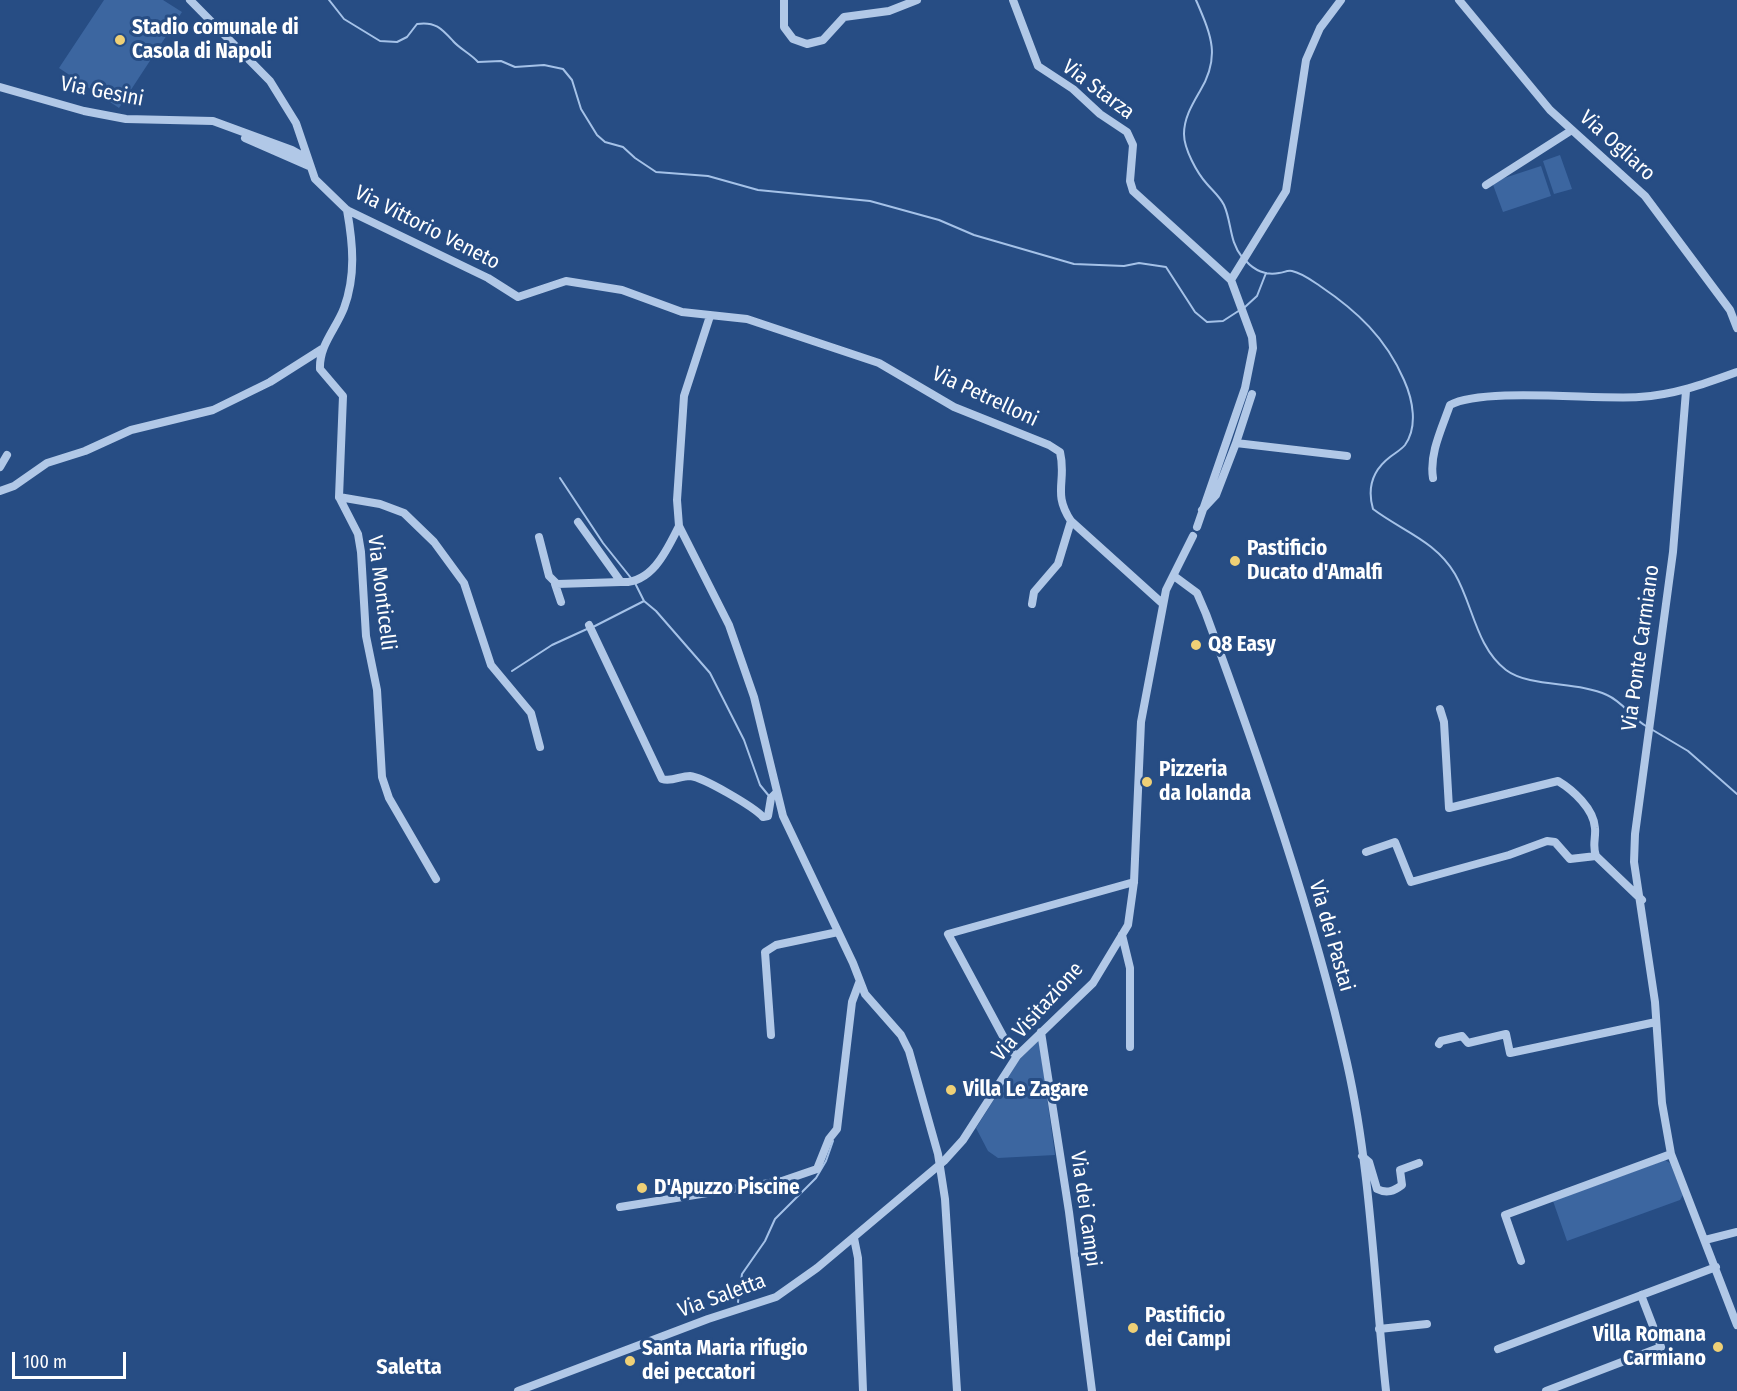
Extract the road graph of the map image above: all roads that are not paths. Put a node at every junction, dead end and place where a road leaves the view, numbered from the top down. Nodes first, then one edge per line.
1 (190, 0) edge
2 (784, 0) edge
3 (917, 0) edge
4 (1013, 0) edge
5 (1341, 0) edge
6 (1459, 0) edge
7 (0, 87) edge
8 (198, 120) junction
9 (1572, 130) junction
10 (285, 158) junction
11 (309, 163) junction
12 (315, 179) junction
13 (1486, 185) dead end
14 (347, 210) junction
15 (1231, 280) junction
16 (710, 316) junction
17 (1737, 328) edge
18 (322, 349) junction
19 (1737, 372) edge
20 (1686, 391) junction
21 (1252, 394) dead end
22 (1236, 443) junction
23 (7, 455) dead end
24 (1347, 456) dead end
25 (0, 467) edge
26 (1433, 478) dead end
27 (0, 491) edge
28 (339, 497) junction
29 (1201, 510) junction
30 (1071, 521) junction
31 (578, 522) dead end
32 (679, 526) junction
33 (1197, 527) dead end
34 (1193, 536) dead end
35 (539, 537) dead end
36 (1174, 576) junction
37 (621, 582) junction
38 (557, 584) junction
39 (561, 602) dead end
40 (1032, 604) dead end
41 (1163, 604) junction
42 (589, 625) dead end
43 (1440, 709) dead end
44 (540, 747) dead end
45 (773, 797) junction
46 (1366, 852) dead end
47 (1596, 856) junction
48 (436, 879) dead end
49 (1134, 882) junction
50 (1642, 900) junction
51 (833, 933) junction
52 (1122, 935) junction
53 (859, 983) junction
54 (1656, 1022) junction
55 (1041, 1032) junction
56 (771, 1035) dead end
57 (1439, 1044) dead end
58 (1130, 1047) dead end
59 (1017, 1056) junction
60 (1671, 1154) junction
61 (1362, 1156) junction
62 (1419, 1163) dead end
63 (940, 1165) junction
64 (620, 1207) dead end
65 (1737, 1232) edge
66 (854, 1238) junction
67 (1705, 1240) junction
68 (1521, 1261) dead end
69 (1716, 1267) junction
70 (1641, 1295) junction
71 (1427, 1324) dead end
72 (1737, 1325) edge
73 (1379, 1329) junction
74 (1498, 1349) dead end
75 (1557, 1389) edge
76 (519, 1391) edge
77 (863, 1391) edge
78 (957, 1391) edge
79 (1092, 1391) edge
80 (1386, 1391) edge
81 (1546, 1391) edge

1 - 11 street, Via Vittorio Veneto
2 - 3 street
4 - 15 street, Via Starza
5 - 15 street
6 - 9 street, Via Ogliaro
7 - 8 street, Via Gesini
8 - 10 street
8 - 11 street
9 - 13 street
9 - 17 street, Via Ogliaro
10 - 11 street
10 - 12 street
11 - 12 street, Via Vittorio Veneto
12 - 14 street, Via Vittorio Veneto
14 - 16 street, Via Vittorio Veneto
14 - 18 street
15 - 29 street
16 - 30 street, Via Petrelloni
16 - 32 street
18 - 27 street
18 - 28 street, Via Monticelli
19 - 20 street
20 - 26 street
20 - 50 street, Via Ponte Carmiano
21 - 22 street
22 - 24 street
22 - 29 street
23 - 25 street
28 - 44 street
28 - 48 street, Via Monticelli
29 - 33 street
30 - 40 street
30 - 41 street, Via Petrelloni
31 - 37 street
32 - 37 street
32 - 45 street
34 - 36 street, Via Visitazione
35 - 38 street
36 - 41 street, Via Visitazione
36 - 61 street, Via dei Pastai
37 - 38 street
38 - 39 street
41 - 49 street, Via Visitazione
42 - 45 street
43 - 47 street
45 - 51 street
46 - 47 street
47 - 50 street
49 - 52 street, Via Visitazione
49 - 59 street
50 - 54 street, Via Ponte Carmiano
51 - 53 street
51 - 56 street
52 - 55 street, Via Visitazione
52 - 58 street
53 - 63 street
53 - 64 street
54 - 57 street
54 - 60 street, Via Ponte Carmiano
55 - 59 street, Via Visitazione
55 - 79 street, Via dei Campi
59 - 63 street, Via Visitazione
60 - 67 street, Via Ponte Carmiano
60 - 68 street
61 - 62 street
61 - 73 street, Via dei Pastai
63 - 66 street, Via Saletta
63 - 78 street
65 - 67 street
66 - 76 street, Via Saletta
66 - 77 street
67 - 69 street, Via Ponte Carmiano
69 - 70 street
69 - 72 street, Via Ponte Carmiano
70 - 74 street
70 - 75 street
71 - 73 street
73 - 80 street, Via dei Pastai
75 - 81 street

